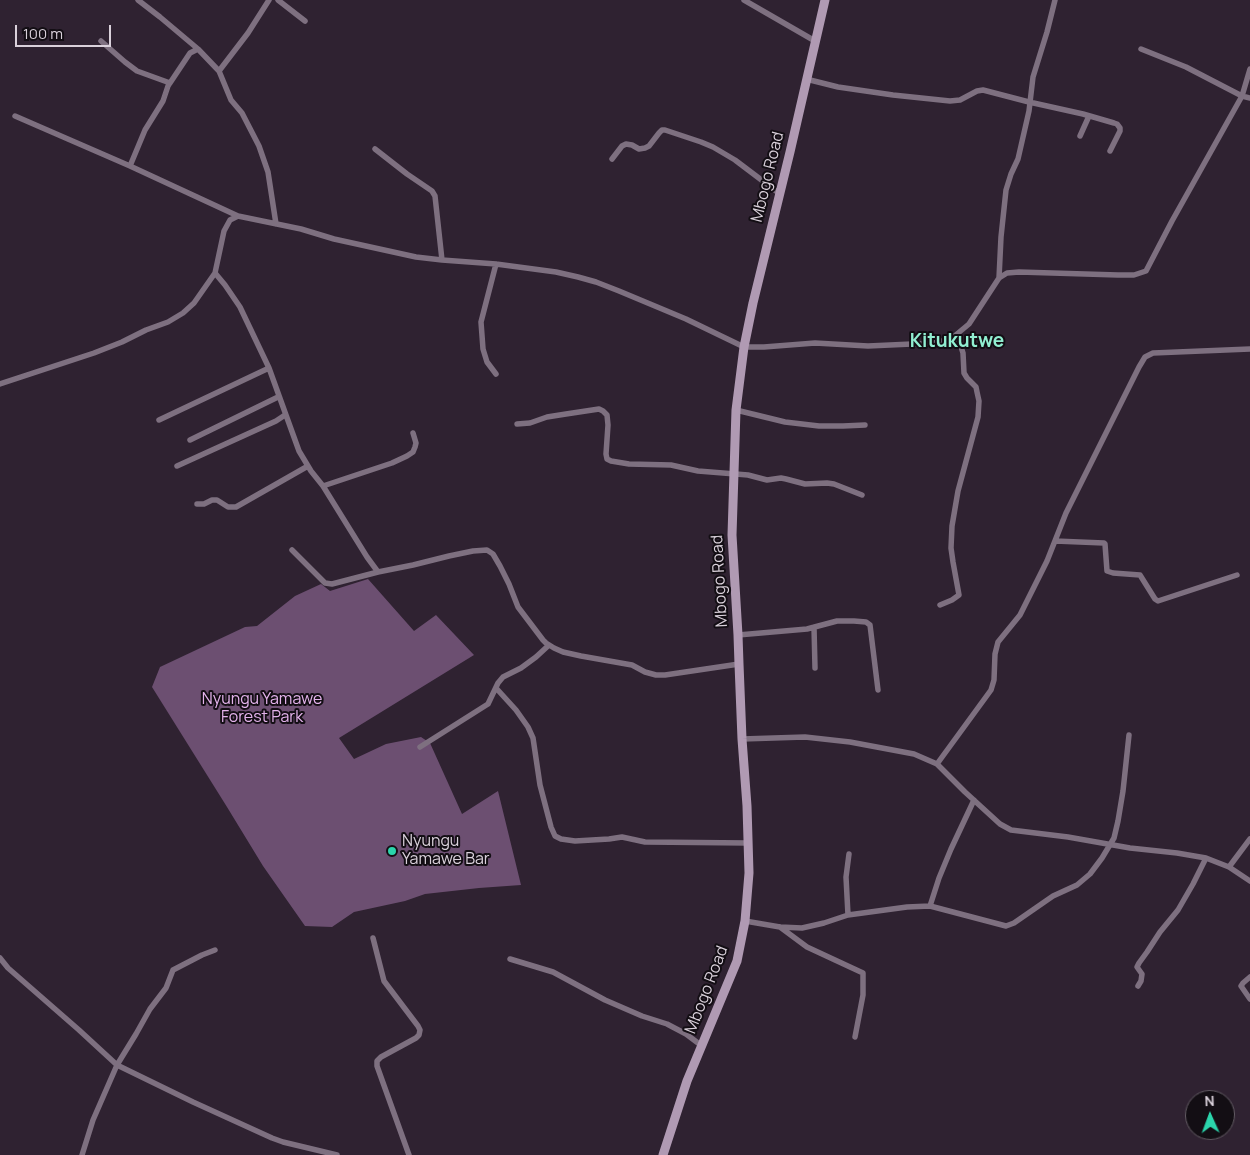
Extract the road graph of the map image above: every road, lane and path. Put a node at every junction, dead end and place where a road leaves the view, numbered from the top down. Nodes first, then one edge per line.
1 (138, 0) edge
2 (269, 0) edge
3 (278, 0) edge
4 (744, 0) edge
5 (825, 0) edge
6 (1055, 0) edge
7 (305, 21) dead end
8 (815, 40) junction
9 (101, 41) dead end
10 (198, 49) junction
11 (1141, 49) dead end
12 (1250, 69) edge
13 (219, 71) junction
14 (806, 79) junction
15 (170, 83) junction
16 (1242, 96) junction
17 (1250, 98) edge
18 (1029, 102) junction
19 (15, 116) dead end
20 (1089, 116) junction
21 (1080, 136) dead end
22 (375, 149) dead end
23 (1110, 151) dead end
24 (612, 159) dead end
25 (130, 166) junction
26 (780, 194) junction
27 (238, 216) junction
28 (276, 224) junction
29 (442, 260) junction
30 (496, 264) junction
31 (215, 274) junction
32 (1000, 278) junction
33 (957, 334) junction
34 (744, 347) junction
35 (1250, 349) edge
36 (269, 368) junction
37 (496, 374) dead end
38 (0, 384) edge
39 (278, 397) junction
40 (736, 410) junction
41 (286, 415) junction
42 (159, 420) dead end
43 (517, 424) dead end
44 (865, 425) dead end
45 (413, 433) dead end
46 (190, 440) dead end
47 (177, 466) dead end
48 (308, 466) junction
49 (734, 474) junction
50 (323, 486) junction
51 (862, 495) dead end
52 (197, 504) dead end
53 (1055, 541) junction
54 (292, 550) dead end
55 (378, 572) junction
56 (1238, 575) dead end
57 (940, 604) dead end
58 (814, 627) junction
59 (738, 635) junction
60 (549, 645) junction
61 (738, 664) junction
62 (815, 668) dead end
63 (496, 688) junction
64 (878, 690) dead end
65 (1129, 735) dead end
66 (742, 739) junction
67 (420, 747) dead end
68 (937, 764) junction
69 (974, 800) junction
70 (1250, 839) edge
71 (748, 843) junction
72 (1110, 844) junction
73 (849, 854) dead end
74 (1206, 858) junction
75 (1230, 867) junction
76 (1250, 881) edge
77 (930, 906) junction
78 (848, 915) junction
79 (745, 921) junction
80 (780, 927) junction
81 (373, 938) dead end
82 (216, 950) dead end
83 (0, 958) edge
84 (510, 959) dead end
85 (1250, 977) edge
86 (1138, 986) dead end
87 (1250, 999) edge
88 (855, 1038) dead end
89 (702, 1046) junction
90 (117, 1065) junction
91 (82, 1155) edge
92 (336, 1155) edge
93 (410, 1155) edge
94 (663, 1155) edge

1 - 10 street
2 - 13 street
3 - 7 street
4 - 8 street
5 - 8 main road, Mbogo Road
6 - 18 street
8 - 14 main road, Mbogo Road
9 - 15 street
10 - 13 street
10 - 15 street
11 - 16 street
12 - 16 street
13 - 28 street
14 - 18 street
14 - 26 main road, Mbogo Road
15 - 25 street
16 - 17 street
16 - 32 street
18 - 20 street
18 - 32 street
19 - 25 street
20 - 21 street
20 - 23 street
22 - 29 street
24 - 26 street
25 - 27 street
26 - 34 main road, Mbogo Road
27 - 28 street
27 - 31 street
28 - 29 street
29 - 30 street
30 - 34 street
30 - 37 street
31 - 36 street
31 - 38 street
32 - 33 street
33 - 34 street
33 - 57 street
34 - 40 main road, Mbogo Road
35 - 53 street
36 - 39 street
36 - 42 street
39 - 41 street
39 - 46 street
40 - 44 street
40 - 49 main road, Mbogo Road
41 - 47 street
41 - 48 street
43 - 49 street
45 - 50 street
48 - 50 street
48 - 52 street
49 - 51 street
49 - 59 main road, Mbogo Road
50 - 55 street
53 - 56 street
53 - 68 street
54 - 55 street
55 - 60 street
58 - 59 street
58 - 62 street
58 - 64 street
59 - 61 main road, Mbogo Road
60 - 61 street
60 - 63 street
61 - 66 main road, Mbogo Road
63 - 67 street
63 - 71 street
65 - 72 street
66 - 68 street
66 - 71 main road, Mbogo Road
68 - 69 street
69 - 72 street
69 - 77 street
70 - 75 street
71 - 79 main road, Mbogo Road
72 - 74 street
72 - 77 street
73 - 78 street
74 - 75 street
74 - 86 street
75 - 76 street
77 - 78 street
78 - 80 street
79 - 80 street
79 - 89 main road, Mbogo Road
80 - 88 street
81 - 93 street
82 - 90 street
83 - 90 street
84 - 89 street
85 - 87 street
89 - 94 main road, Mbogo Road
90 - 91 street
90 - 92 street

